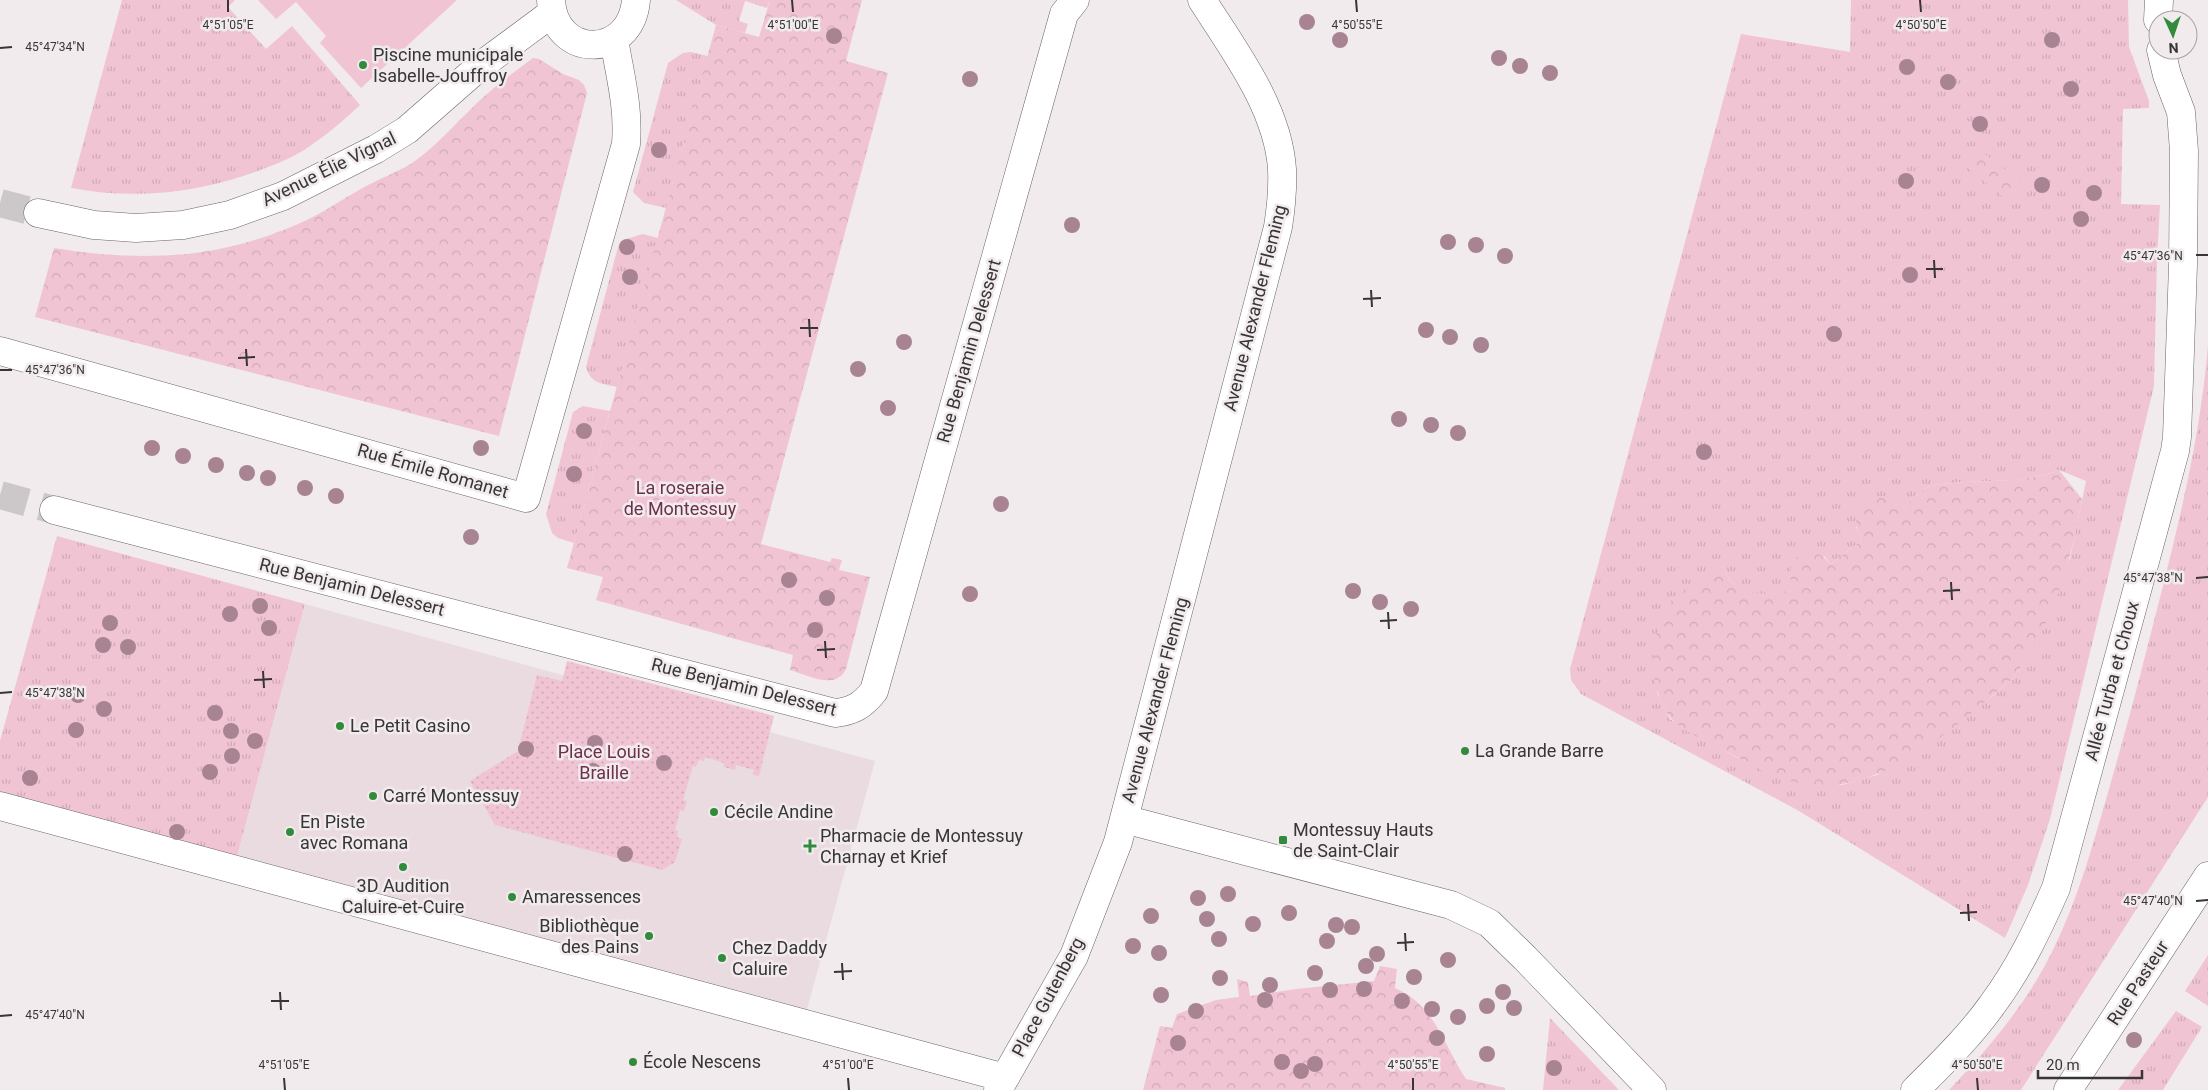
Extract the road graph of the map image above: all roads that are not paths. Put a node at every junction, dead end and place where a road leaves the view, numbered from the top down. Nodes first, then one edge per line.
1 (636, 0) edge
2 (1075, 0) edge
3 (1202, 0) edge
4 (551, 6) edge
5 (614, 40) junction
6 (2164, 60) edge
7 (38, 213) tunnel mouth
8 (0, 351) edge
9 (54, 510) tunnel mouth
10 (0, 806) edge
11 (1124, 819) junction
12 (2208, 876) edge
13 (1005, 1086) edge
14 (1652, 1090) edge
15 (1915, 1090) edge
16 (2068, 1090) edge

1 - 5 street
2 - 9 street, Rue Benjamin Delessert
3 - 11 street, Avenue Alexander Fleming
4 - 5 street
4 - 7 street, Avenue Élie Vignal
5 - 8 street, Rue Émile Romanet
6 - 15 street, Allée Turba et Choux
10 - 13 street
11 - 13 street, Place Gutenberg
11 - 14 street, Avenue Alexander Fleming
12 - 16 street, Rue Pasteur

